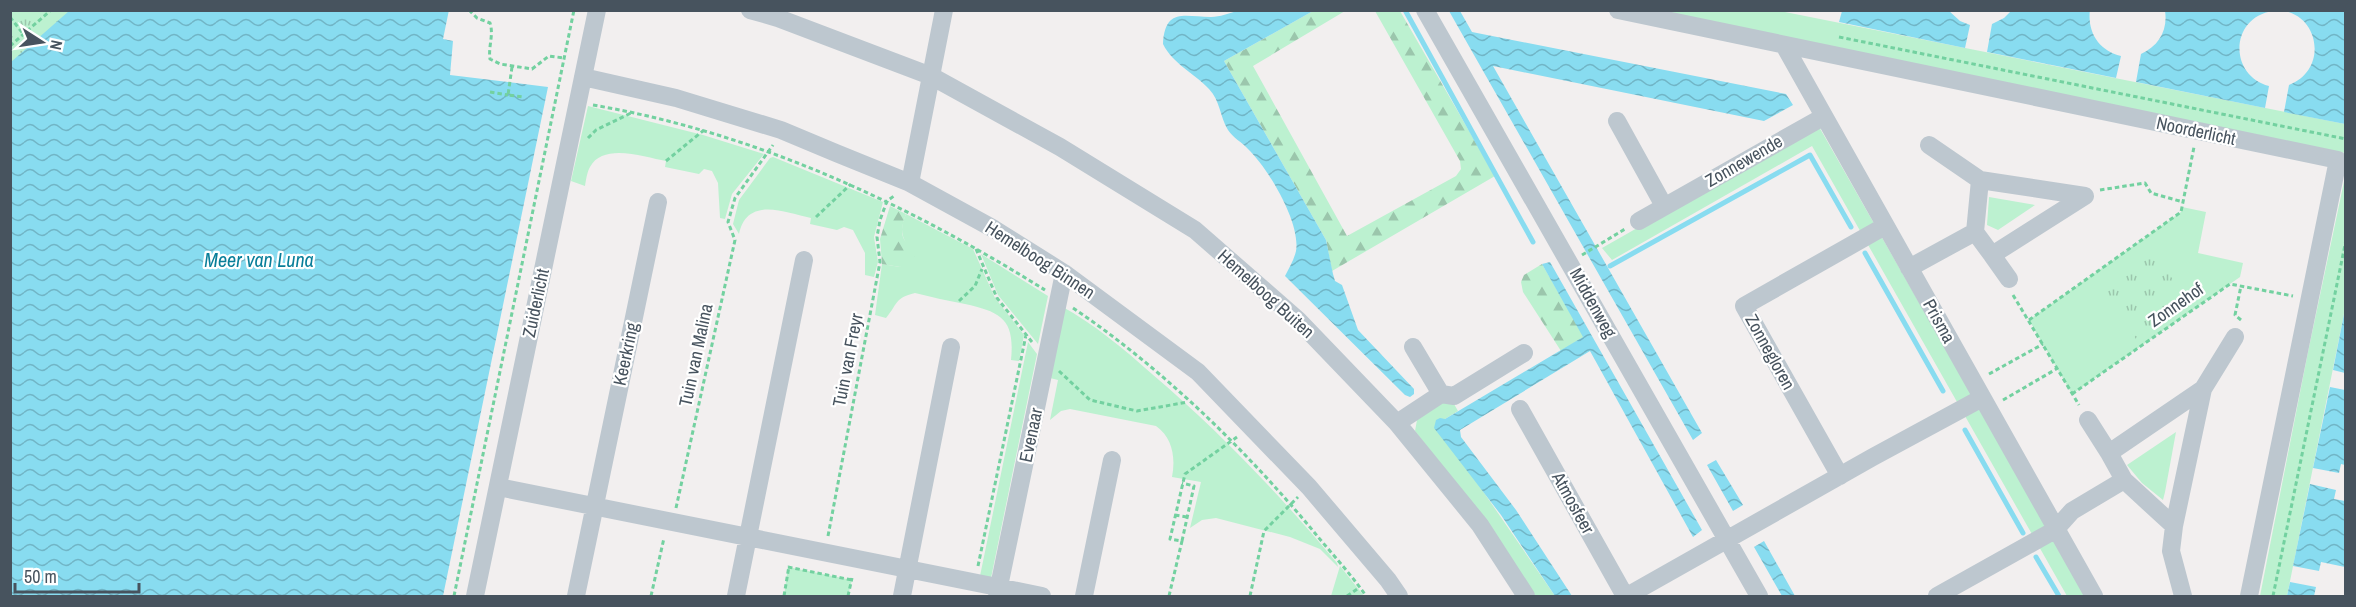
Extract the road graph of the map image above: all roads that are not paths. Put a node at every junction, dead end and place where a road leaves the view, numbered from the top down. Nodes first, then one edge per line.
1 (597, 10) edge
2 (750, 10) edge
3 (944, 10) edge
4 (1425, 10) edge
5 (1618, 10) edge
6 (1784, 45) junction
7 (931, 76) junction
8 (583, 77) junction
9 (1823, 117) junction
10 (1617, 121) dead end
11 (1929, 145) dead end
12 (1980, 180) junction
13 (910, 183) junction
14 (658, 202) dead end
15 (1664, 206) junction
16 (1639, 221) road end
17 (1885, 226) junction
18 (1975, 232) junction
19 (1992, 255) junction
20 (804, 260) dead end
21 (1909, 268) junction
22 (1064, 273) junction
23 (2008, 279) road end
24 (2235, 337) road end
25 (1413, 347) dead end
26 (951, 348) dead end
27 (1524, 352) dead end
28 (2203, 389) junction
29 (1441, 394) junction
30 (1981, 396) junction
31 (1520, 409) dead end
32 (2088, 420) road end
33 (1397, 423) junction
34 (2109, 453) junction
35 (1112, 460) dead end
36 (1840, 476) junction
37 (2124, 480) junction
38 (498, 487) junction
39 (594, 507) junction
40 (2174, 526) junction
41 (2055, 530) junction
42 (748, 537) junction
43 (1727, 540) junction
44 (908, 569) junction
45 (998, 592) edge
46 (475, 597) edge
47 (576, 597) edge
48 (736, 597) edge
49 (902, 597) edge
50 (1042, 597) edge
51 (1084, 597) edge
52 (1399, 597) edge
53 (1526, 597) edge
54 (1626, 597) edge
55 (1759, 597) edge
56 (1937, 597) edge
57 (2094, 597) edge
58 (2183, 597) edge
59 (2249, 597) edge

1 - 8 street, Zuiderlicht
2 - 7 street, Hemelboog Buiten
3 - 7 street
4 - 43 street, Middenweg
5 - 6 street, Noorderlicht
6 - 9 street, Prisma
6 - 59 street, Noorderlicht
7 - 13 street
7 - 33 street, Hemelboog Buiten
8 - 13 street, Hemelboog Binnen
8 - 38 street, Zuiderlicht
9 - 15 street, Zonnewende
9 - 17 street, Prisma
10 - 15 street
11 - 12 street
12 - 18 street
12 - 19 street
13 - 22 street, Hemelboog Binnen
14 - 39 street, Keerkring
15 - 16 street, Zonnewende
17 - 21 street, Prisma
17 - 36 street, Zonnegloren
18 - 19 street
18 - 21 street
19 - 23 street
20 - 42 street
21 - 30 street, Prisma
22 - 45 street, Evenaar
22 - 52 street, Hemelboog Binnen
24 - 28 street
25 - 29 street
26 - 44 street
27 - 29 street
28 - 34 street
28 - 40 street
29 - 33 street
30 - 36 street
30 - 41 street, Prisma
31 - 54 street, Atmosfeer
32 - 34 street
33 - 53 street, Hemelboog Buiten
34 - 37 street
35 - 51 street
36 - 43 street
37 - 40 street
37 - 41 street
38 - 39 street
38 - 46 street, Zuiderlicht
39 - 42 street
39 - 47 street, Keerkring
40 - 58 street
41 - 56 street
41 - 57 street, Prisma
42 - 44 street
42 - 48 street
43 - 54 street, Atmosfeer
43 - 55 street, Middenweg
44 - 45 street
44 - 49 street
45 - 50 street

